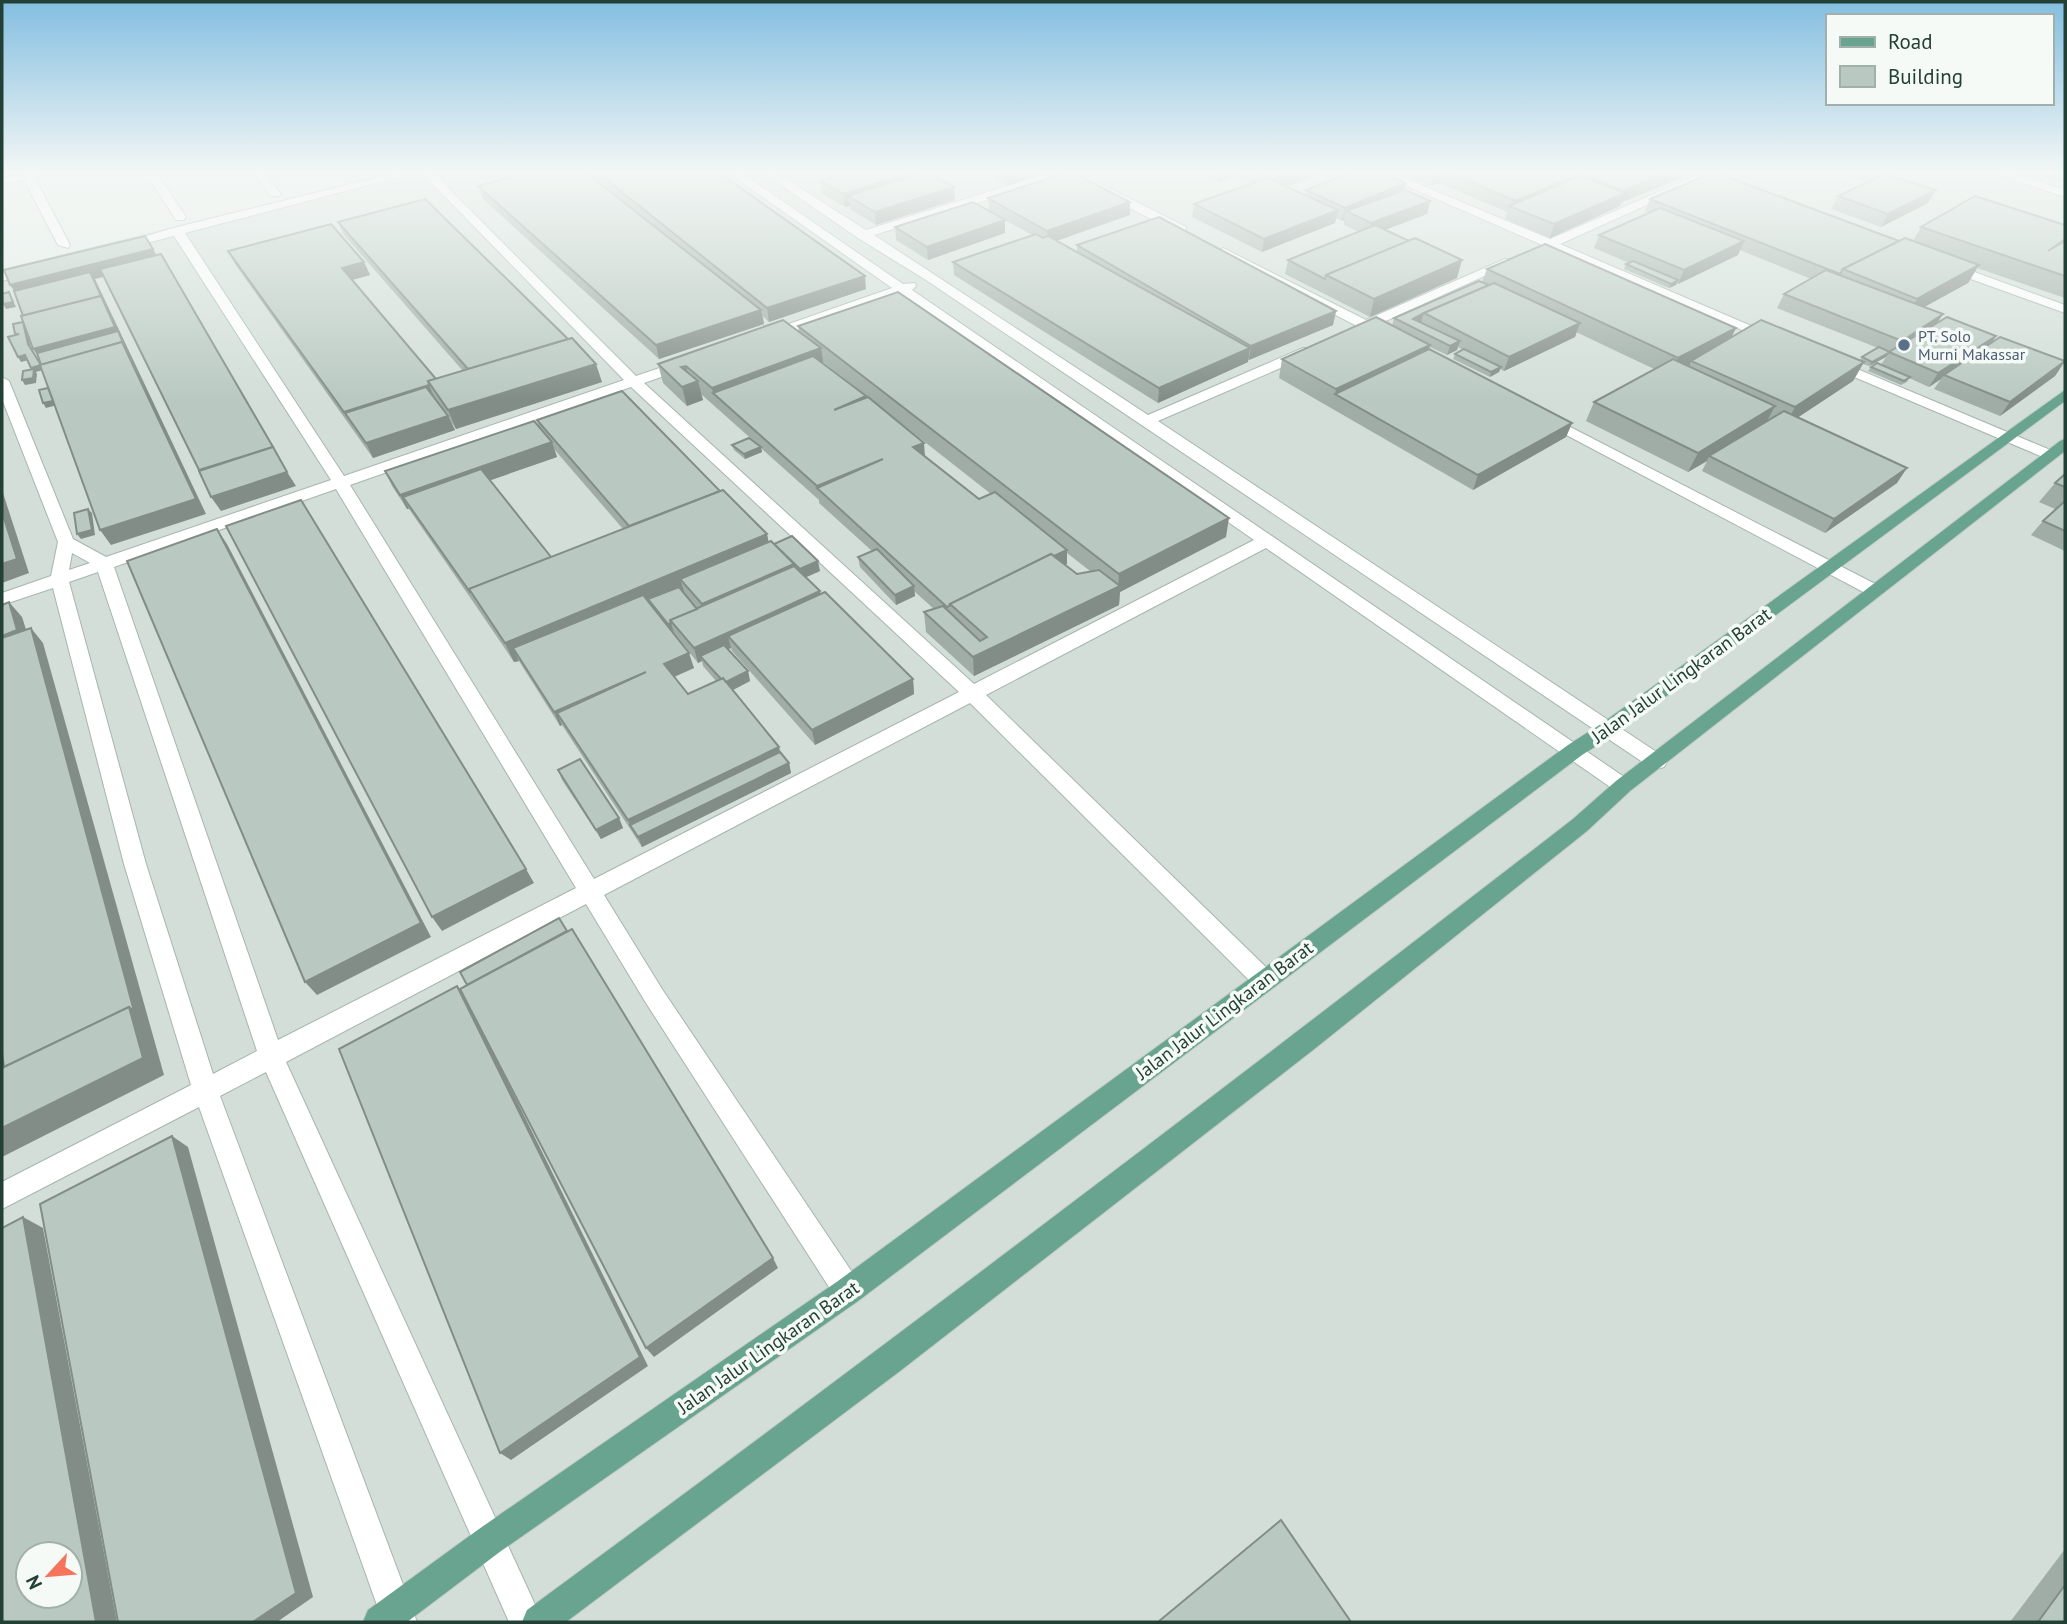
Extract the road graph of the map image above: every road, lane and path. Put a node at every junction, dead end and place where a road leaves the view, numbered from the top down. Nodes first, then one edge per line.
1 (112, 248) edge
2 (193, 248) edge
3 (501, 248) edge
4 (843, 248) edge
5 (883, 248) edge
6 (1215, 248) edge
7 (1539, 248) edge
8 (1561, 248) edge
9 (109, 249) edge
10 (1939, 263) edge
11 (42, 266) edge
12 (2, 277) edge
13 (931, 277) junction
14 (903, 289) junction
15 (2065, 309) edge
16 (1367, 325) junction
17 (1342, 335) edge
18 (749, 342) edge
19 (1403, 344) edge
20 (1792, 345) edge
21 (1318, 346) edge
22 (1818, 356) edge
23 (698, 360) edge
24 (2, 381) edge
25 (634, 382) junction
26 (2065, 394) edge
27 (1525, 408) edge
28 (1146, 421) junction
29 (2005, 435) junction
30 (2058, 450) edge
31 (340, 482) junction
32 (1266, 541) junction
33 (66, 542) junction
34 (104, 563) junction
35 (1832, 566) junction
36 (60, 578) junction
37 (1875, 590) junction
38 (2, 598) edge
39 (973, 694) junction
40 (1608, 729) junction
41 (1575, 750) junction
42 (1657, 762) junction
43 (1623, 786) junction
44 (592, 891) junction
45 (1264, 980) junction
46 (271, 1056) junction
47 (205, 1090) junction
48 (2, 1196) edge
49 (848, 1292) junction
50 (490, 1541) junction
51 (392, 1618) edge
52 (526, 1622) edge
53 (539, 1622) edge

1 - 9 street
2 - 31 street
3 - 25 street
4 - 14 street
5 - 13 street
6 - 16 street
7 - 16 street
8 - 20 street
10 - 15 street
11 - 12 street
13 - 14 street
13 - 28 street
14 - 18 street
14 - 32 street
16 - 17 street
16 - 19 street
21 - 28 street
22 - 29 street
23 - 25 street
24 - 33 street
25 - 31 street
25 - 39 street
26 - 29 main road, Jalan Jalur Lingkaran Barat
27 - 35 street
28 - 40 street
29 - 30 street
29 - 35 main road, Jalan Jalur Lingkaran Barat
30 - 37 main road
31 - 34 street
31 - 44 street
32 - 39 street
32 - 41 street
33 - 34 street
33 - 36 street
34 - 36 street
34 - 46 street
35 - 37 street
35 - 40 main road, Jalan Jalur Lingkaran Barat
36 - 38 street
36 - 47 street
37 - 42 main road
39 - 44 street
39 - 45 street
40 - 41 main road, Jalan Jalur Lingkaran Barat
40 - 42 street
41 - 43 street
41 - 45 main road, Jalan Jalur Lingkaran Barat
42 - 43 main road
43 - 53 main road
44 - 46 street
44 - 49 street
45 - 49 main road, Jalan Jalur Lingkaran Barat
46 - 47 street
46 - 50 street
47 - 48 street
47 - 51 street
49 - 50 main road, Jalan Jalur Lingkaran Barat
50 - 51 main road, Jalan Jalur Lingkaran Barat
50 - 52 street

